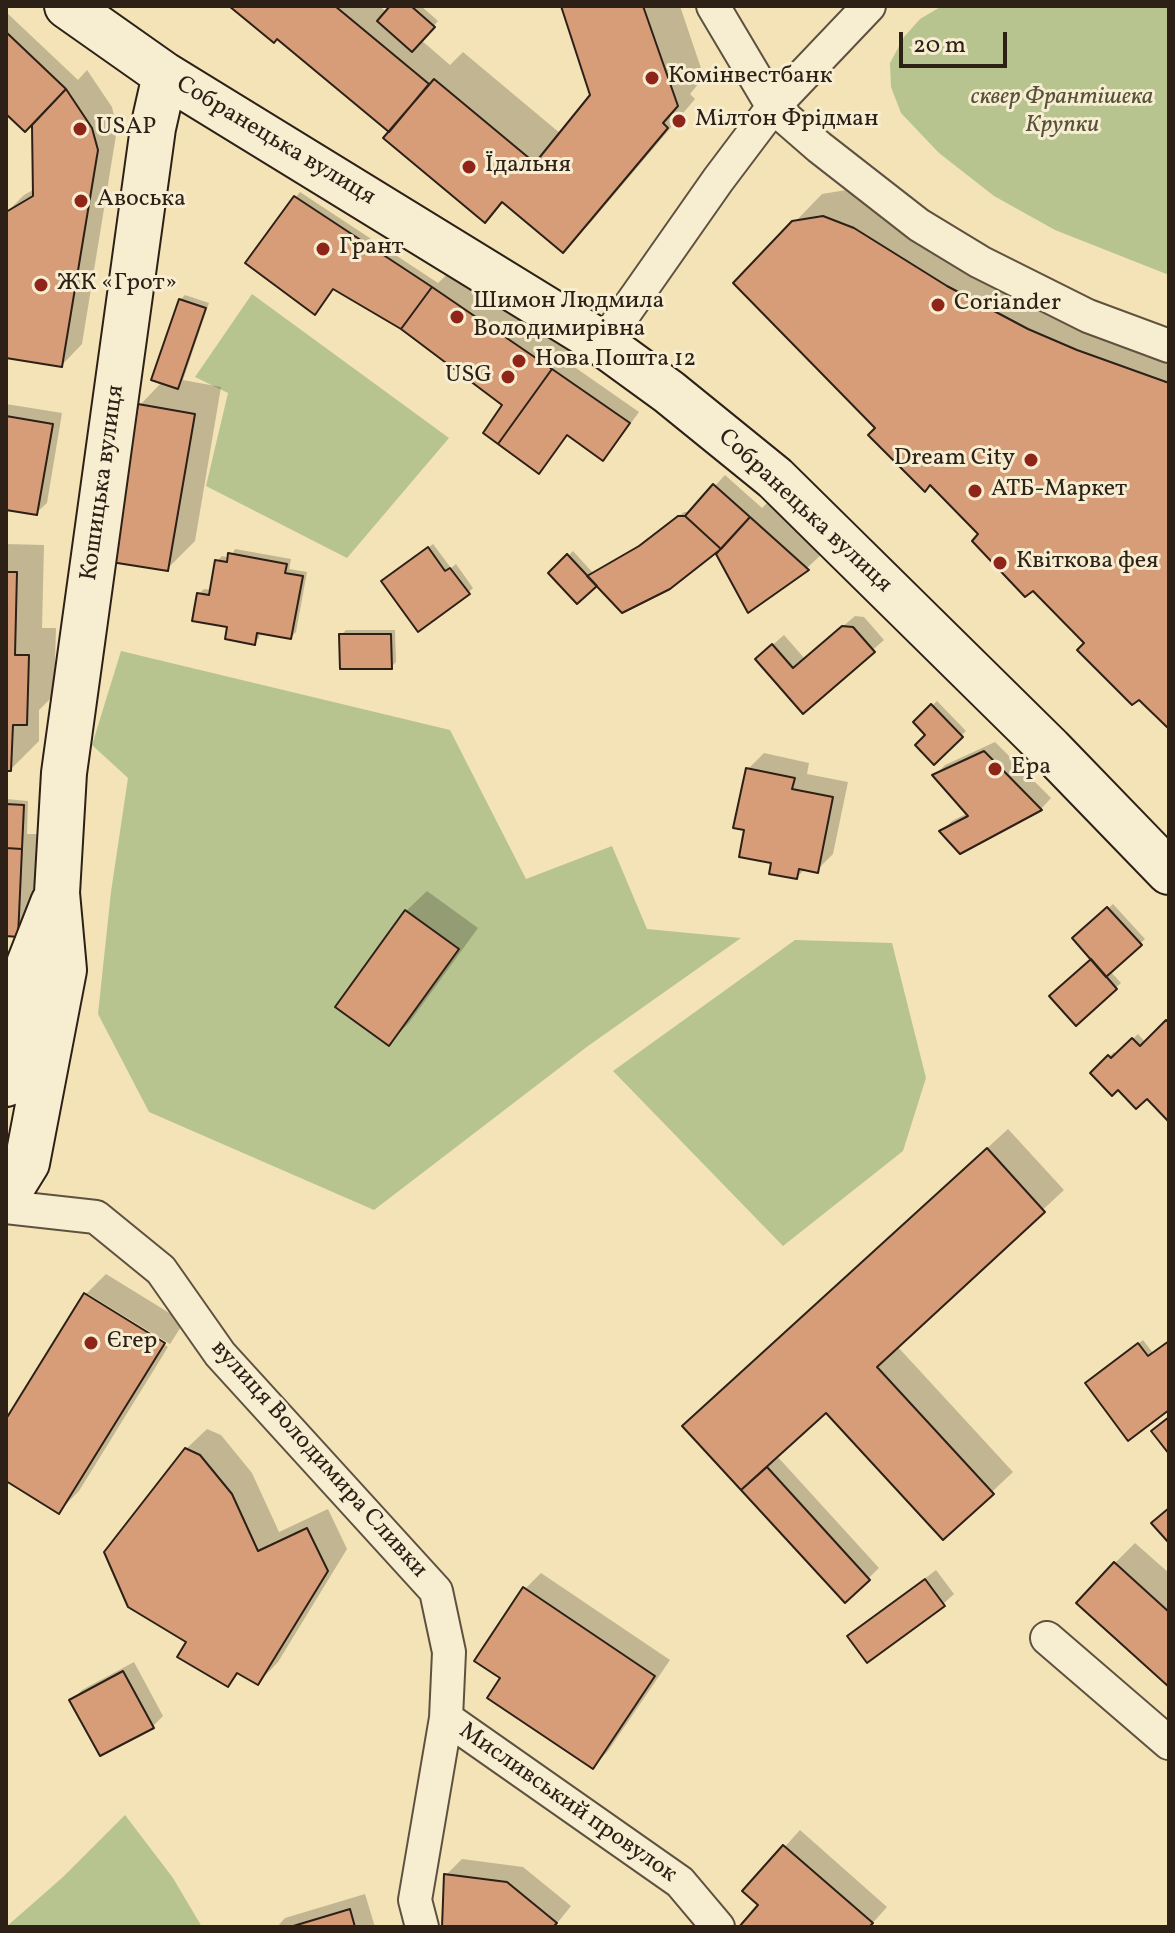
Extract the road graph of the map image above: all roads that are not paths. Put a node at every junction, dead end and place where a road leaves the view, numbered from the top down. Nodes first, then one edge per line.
1 (67, 6) edge
2 (713, 6) edge
3 (869, 6) edge
4 (165, 75) junction
5 (773, 107) junction
6 (603, 344) junction
7 (1169, 346) edge
8 (1169, 872) edge
9 (57, 893) junction
10 (6, 1084) edge
11 (6, 1197) edge
12 (6, 1207) edge
13 (1047, 1638) dead end
14 (446, 1718) junction
15 (1169, 1743) edge
16 (422, 1927) edge
17 (718, 1927) edge

1 - 4 main road, Собранецька вулиця
2 - 5 street
3 - 5 street
4 - 6 main road, Собранецька вулиця
4 - 9 main road, Кошицька вулиця
5 - 6 street
5 - 7 street
6 - 8 main road, Собранецька вулиця
9 - 10 main road, Кошицька вулиця
9 - 11 main road, Кошицька вулиця
12 - 14 street, вулиця Володимира Сливки
13 - 15 street
14 - 16 street, вулиця Володимира Сливки
14 - 17 street, Мисливський провулок

